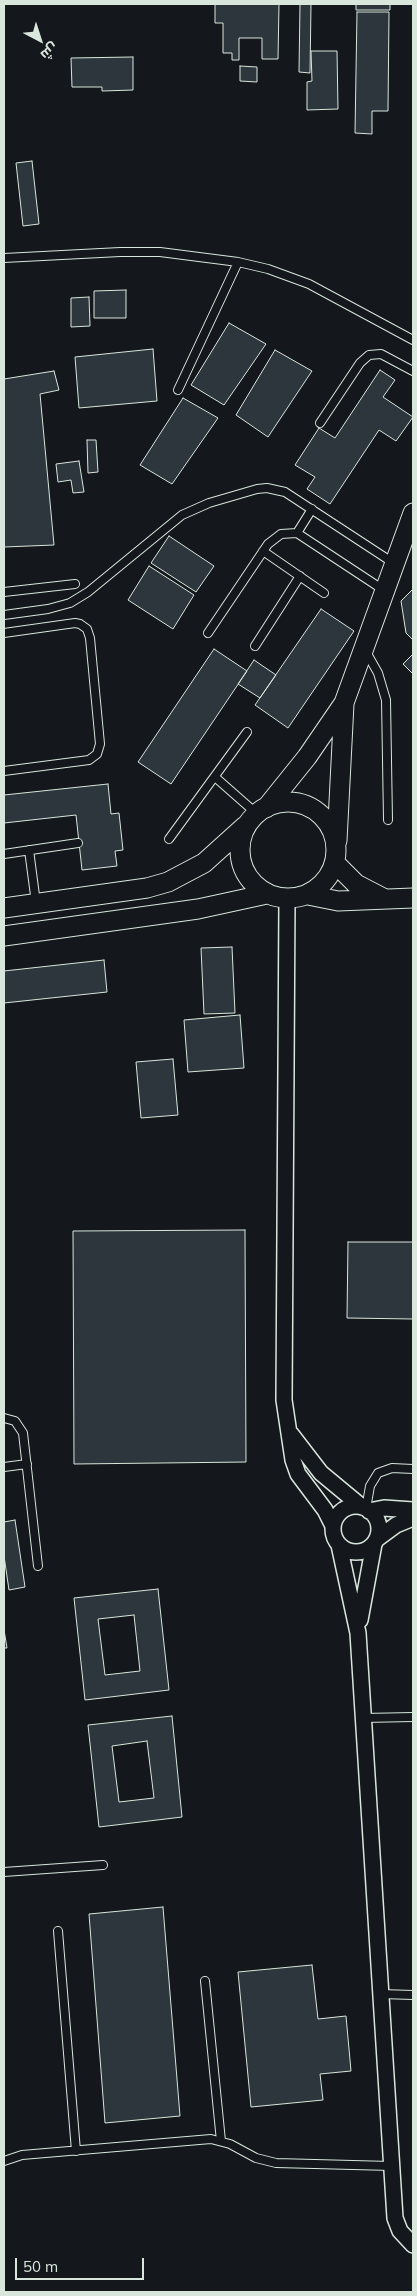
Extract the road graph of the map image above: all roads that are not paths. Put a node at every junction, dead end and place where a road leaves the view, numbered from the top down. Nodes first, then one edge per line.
1 (4, 258) edge
2 (238, 262) junction
3 (413, 340) edge
4 (413, 371) edge
5 (178, 390) dead end
6 (320, 423) dead end
7 (312, 509) junction
8 (413, 513) edge
9 (296, 533) junction
10 (263, 551) junction
11 (395, 564) junction
12 (300, 576) junction
13 (76, 584) dead end
14 (385, 591) junction
15 (4, 592) edge
16 (324, 593) dead end
17 (4, 615) edge
18 (4, 633) edge
19 (208, 633) dead end
20 (255, 646) dead end
21 (364, 649) junction
22 (344, 702) junction
23 (247, 732) dead end
24 (4, 771) edge
25 (215, 777) junction
26 (257, 814) junction
27 (388, 820) dead end
28 (169, 839) dead end
29 (78, 843) dead end
30 (29, 850) junction
31 (4, 854) edge
32 (336, 855) junction
33 (267, 894) junction
34 (308, 895) junction
35 (383, 898) junction
36 (413, 898) edge
37 (287, 899) junction
38 (36, 904) junction
39 (4, 908) edge
40 (4, 936) edge
41 (4, 1418) edge
42 (289, 1431) junction
43 (27, 1464) junction
44 (4, 1467) edge
45 (413, 1469) edge
46 (365, 1509) junction
47 (413, 1510) edge
48 (413, 1518) edge
49 (334, 1526) junction
50 (375, 1541) junction
51 (339, 1545) junction
52 (38, 1566) dead end
53 (358, 1633) junction
54 (413, 1717) edge
55 (363, 1718) junction
56 (103, 1865) dead end
57 (4, 1872) edge
58 (58, 1931) dead end
59 (206, 1980) dead end
60 (381, 1994) junction
61 (413, 1995) edge
62 (221, 2141) junction
63 (76, 2151) junction
64 (4, 2161) edge
65 (392, 2166) junction
66 (413, 2246) edge

1 - 2 lane
2 - 3 lane
2 - 5 lane
4 - 6 lane
7 - 9 lane
7 - 11 lane
7 - 17 lane
8 - 11 street
9 - 10 lane
9 - 14 lane
10 - 12 lane
10 - 19 lane
11 - 14 street
12 - 16 lane
12 - 20 lane
13 - 15 lane
14 - 21 street
18 - 24 lane
21 - 22 street
21 - 27 lane
22 - 26 street
22 - 32 street
23 - 25 lane
25 - 26 lane
25 - 28 lane
26 - 32 street
26 - 33 street
26 - 38 street
29 - 30 lane
30 - 31 lane
30 - 38 lane
32 - 34 street
32 - 35 street
33 - 37 street
33 - 40 street
34 - 35 street
34 - 37 street
35 - 36 street
37 - 42 street
38 - 39 street
41 - 43 lane
42 - 46 street
42 - 49 street
43 - 44 lane
43 - 52 lane
45 - 46 lane
46 - 47 street
46 - 49 street
46 - 50 street
48 - 50 street
49 - 51 street
50 - 51 street
50 - 53 street
51 - 53 street
53 - 55 street
54 - 55 lane
55 - 60 street
56 - 57 lane
58 - 63 lane
59 - 62 lane
60 - 61 lane
60 - 65 street
62 - 63 lane
62 - 65 lane
63 - 64 lane
65 - 66 street

